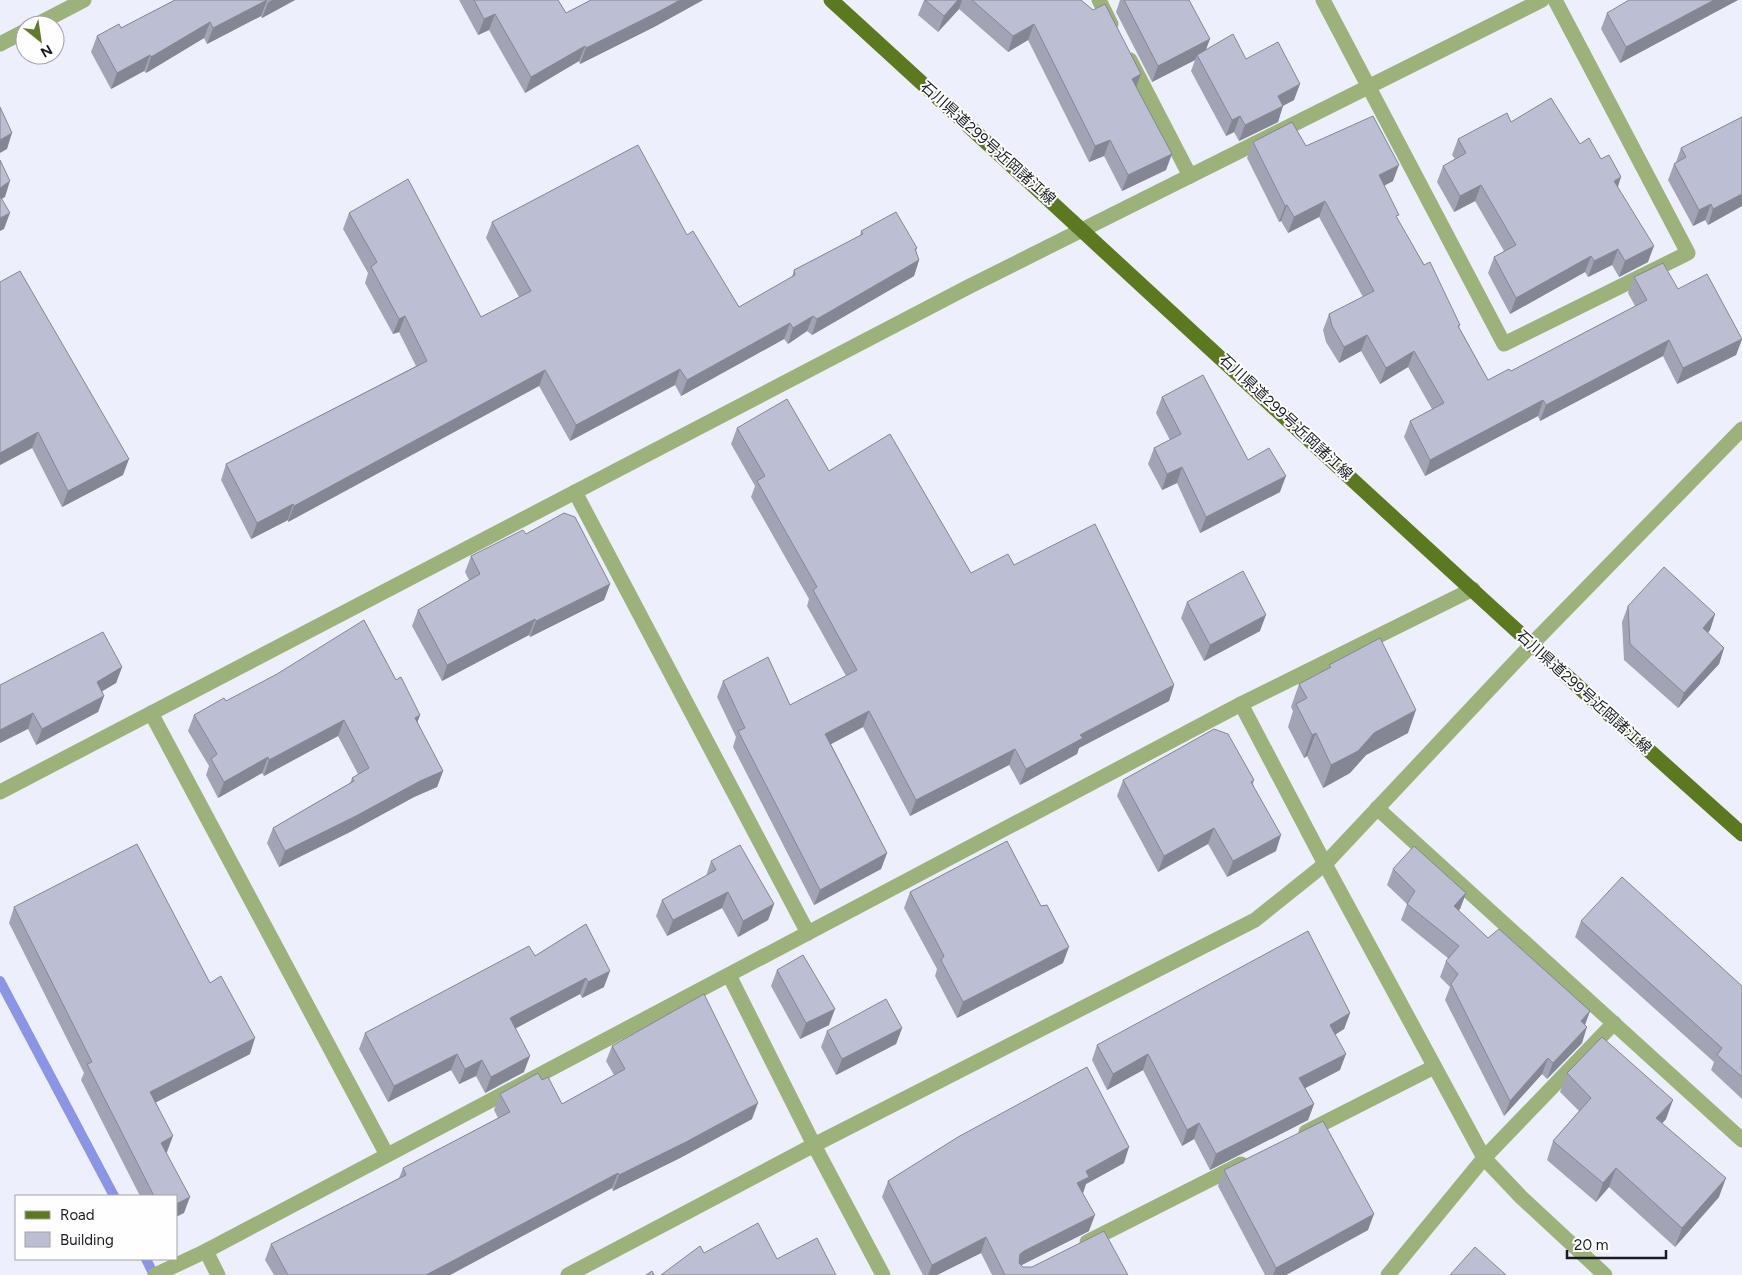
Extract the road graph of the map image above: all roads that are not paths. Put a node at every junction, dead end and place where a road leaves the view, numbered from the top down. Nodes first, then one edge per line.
1 (84, 0) edge
2 (830, 0) edge
3 (1099, 0) edge
4 (1323, 0) edge
5 (1542, 0) edge
6 (1555, 0) edge
7 (55, 15) edge
8 (15, 36) edge
9 (0, 44) edge
10 (1368, 87) junction
11 (1190, 176) junction
12 (1083, 230) junction
13 (1742, 429) edge
14 (575, 492) junction
15 (1473, 590) junction
16 (1531, 645) junction
17 (1241, 704) junction
18 (151, 713) junction
19 (0, 792) edge
20 (1377, 808) junction
21 (1742, 834) edge
22 (1324, 864) junction
23 (808, 933) junction
24 (729, 975) junction
25 (1614, 1024) junction
26 (1434, 1067) junction
27 (1294, 1138) edge
28 (1742, 1140) edge
29 (814, 1144) junction
30 (387, 1155) junction
31 (1258, 1155) edge
32 (1484, 1158) junction
33 (1074, 1248) edge
34 (206, 1251) junction
35 (160, 1273) edge
36 (218, 1275) edge
37 (568, 1275) edge
38 (883, 1275) edge
39 (1388, 1275) edge
40 (1605, 1275) edge

1 - 7 street
2 - 12 main road, 石川県道299号近岡諸江線
3 - 11 street
4 - 10 street
5 - 10 street
6 - 10 street
8 - 9 street
10 - 11 street
11 - 12 street
12 - 14 street
12 - 15 main road, 石川県道299号近岡諸江線
13 - 16 street
14 - 18 street
14 - 23 street
15 - 16 main road, 石川県道299号近岡諸江線
15 - 17 street
16 - 20 street
16 - 21 main road, 石川県道299号近岡諸江線
17 - 22 street
17 - 23 street
18 - 19 street
18 - 30 street
20 - 22 street
20 - 25 street
22 - 26 street
22 - 29 street
23 - 24 street
24 - 29 street
24 - 30 street
25 - 28 street
25 - 32 street
26 - 27 street
26 - 32 street
29 - 37 street
29 - 38 street
30 - 34 street
31 - 33 street
32 - 39 street
32 - 40 street
34 - 35 street
34 - 36 street

